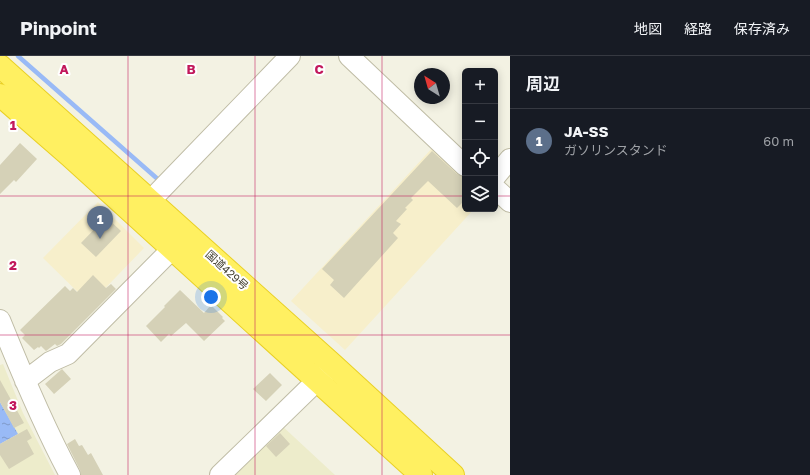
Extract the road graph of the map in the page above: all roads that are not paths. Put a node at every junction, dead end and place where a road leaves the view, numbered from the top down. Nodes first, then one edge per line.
1 (290, 56) edge
2 (350, 56) edge
3 (0, 66) edge
4 (0, 95) edge
5 (462, 163) edge
6 (500, 173) edge
7 (159, 191) junction
8 (510, 202) edge
9 (179, 242) junction
10 (0, 320) edge
11 (333, 365) junction
12 (318, 380) junction
13 (25, 381) junction
14 (70, 475) edge
15 (220, 475) edge
16 (421, 475) edge
17 (453, 475) edge

1 - 7 street
2 - 5 street
3 - 7 highway, 国道429号
4 - 9 highway, 国道429号
6 - 8 street
7 - 9 highway, 国道429号
9 - 11 highway, 国道429号
9 - 12 highway, 国道429号
9 - 13 street
10 - 13 street
11 - 12 street
11 - 17 highway, 国道429号
12 - 15 street
12 - 16 highway, 国道429号
13 - 14 street

